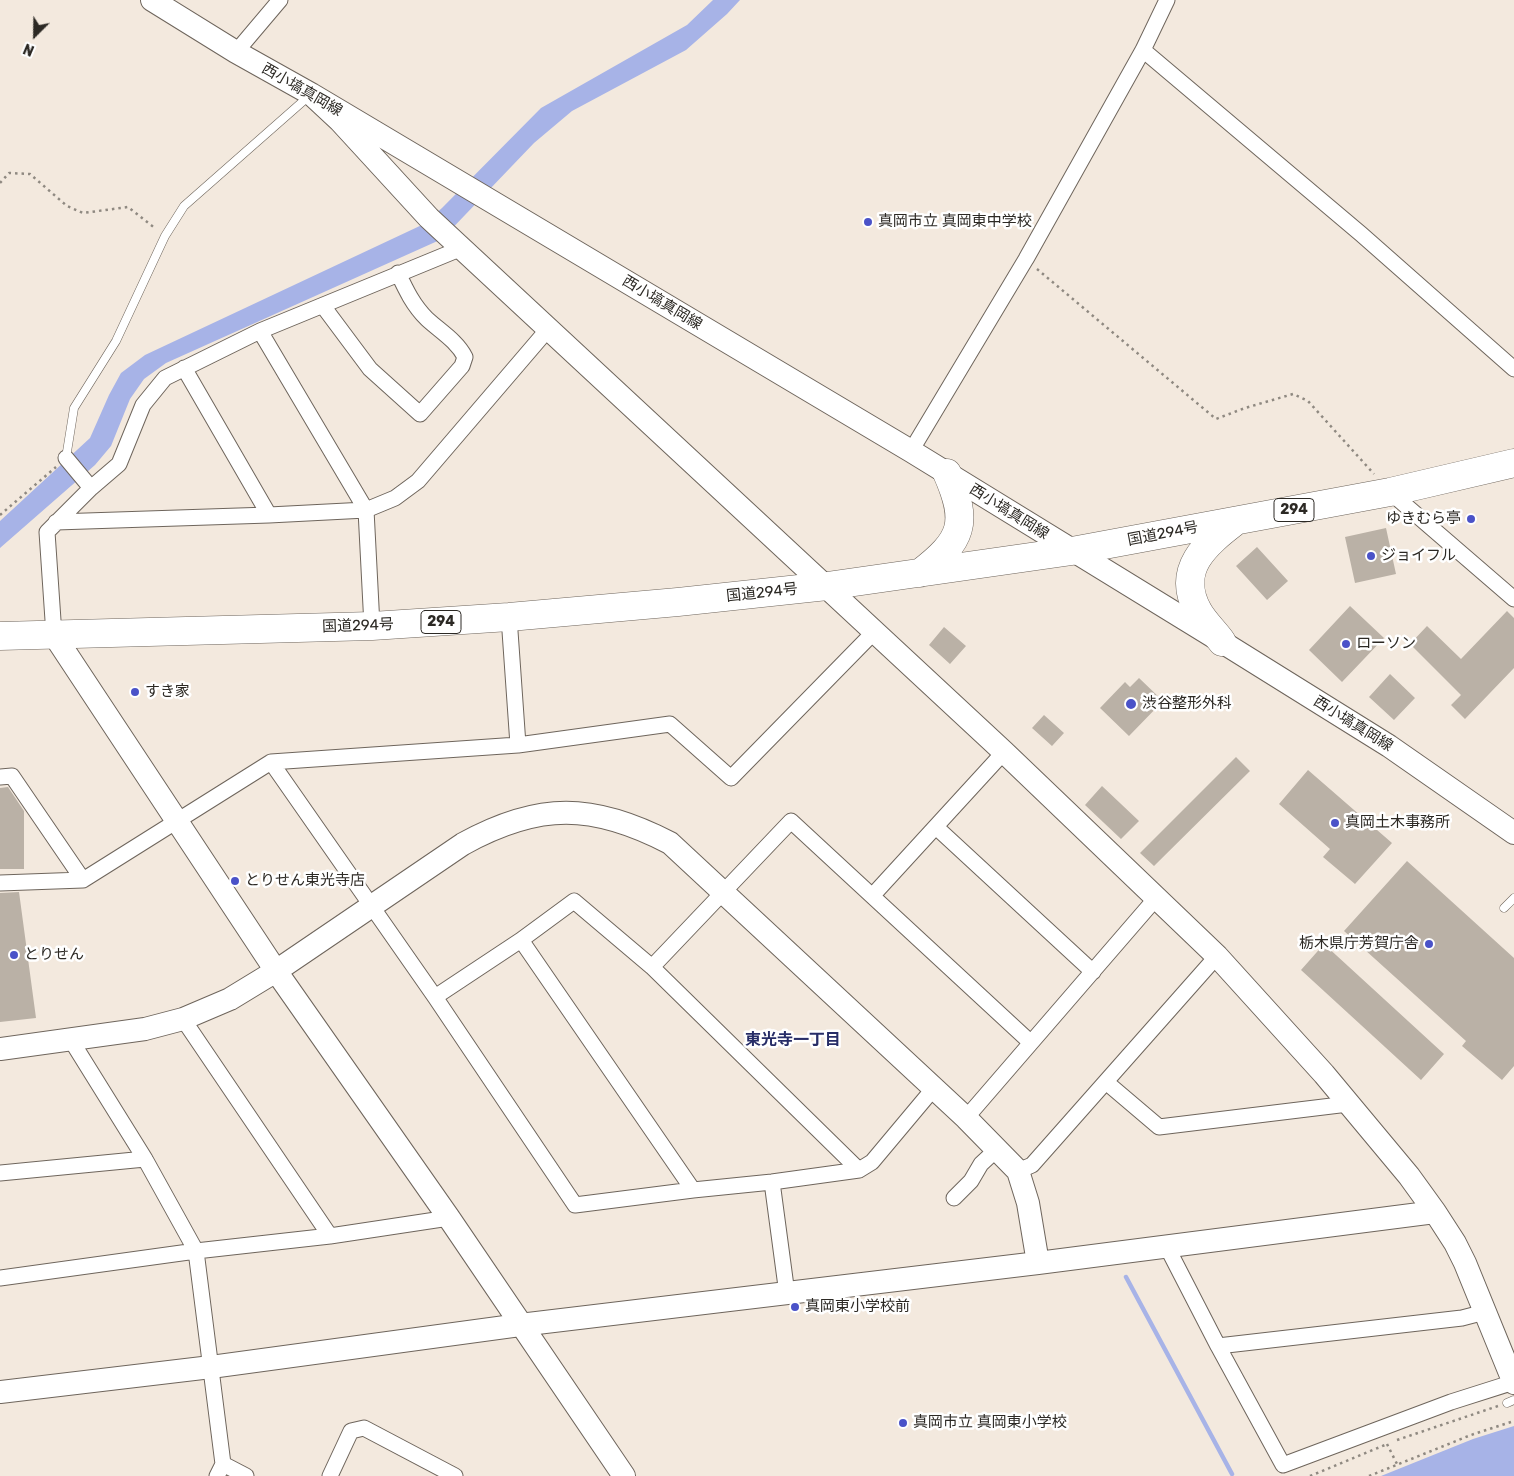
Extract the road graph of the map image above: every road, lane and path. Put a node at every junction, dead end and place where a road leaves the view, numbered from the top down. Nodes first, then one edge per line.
1 (152, 0) edge
2 (280, 0) edge
3 (1167, 0) edge
4 (1143, 50) junction
5 (236, 52) junction
6 (311, 94) junction
7 (0, 183) edge
8 (165, 236) junction
9 (462, 248) junction
10 (1026, 260) junction
11 (398, 273) junction
12 (323, 306) junction
13 (549, 328) junction
14 (260, 331) junction
15 (184, 368) junction
16 (1514, 369) edge
17 (911, 451) junction
18 (66, 458) junction
19 (1514, 463) edge
20 (947, 473) junction
21 (91, 488) junction
22 (1390, 492) junction
23 (366, 510) junction
24 (0, 515) edge
25 (269, 515) junction
26 (1237, 520) junction
27 (56, 522) junction
28 (1072, 551) junction
29 (920, 573) junction
30 (827, 586) junction
31 (1514, 599) edge
32 (509, 617) junction
33 (372, 626) junction
34 (875, 631) junction
35 (54, 635) junction
36 (0, 636) edge
37 (1222, 642) junction
38 (518, 746) junction
39 (1004, 752) junction
40 (271, 762) junction
41 (0, 777) edge
42 (177, 821) junction
43 (936, 828) junction
44 (1514, 833) edge
45 (83, 880) junction
46 (0, 883) edge
47 (724, 892) junction
48 (873, 895) junction
49 (1158, 897) junction
50 (1514, 898) edge
51 (371, 907) junction
52 (1504, 908) dead end
53 (521, 940) junction
54 (1218, 956) junction
55 (652, 967) junction
56 (276, 972) junction
57 (1094, 972) junction
58 (435, 997) junction
59 (183, 1019) junction
60 (71, 1040) junction
61 (1030, 1042) junction
62 (0, 1049) edge
63 (1106, 1082) junction
64 (934, 1088) junction
65 (1348, 1104) junction
66 (966, 1118) junction
67 (996, 1150) junction
68 (144, 1159) junction
69 (859, 1170) junction
70 (1018, 1171) junction
71 (0, 1173) edge
72 (772, 1182) junction
73 (693, 1190) junction
74 (954, 1198) dead end
75 (1435, 1212) junction
76 (449, 1218) junction
77 (330, 1236) junction
78 (1167, 1247) junction
79 (196, 1251) junction
80 (1038, 1264) junction
81 (0, 1278) edge
82 (787, 1294) junction
83 (1485, 1312) junction
84 (520, 1325) junction
85 (1218, 1346) junction
86 (211, 1367) junction
87 (0, 1392) edge
88 (1512, 1392) edge
89 (1514, 1421) edge
90 (1387, 1444) junction
91 (1397, 1464) junction
92 (220, 1470) edge
93 (246, 1476) edge
94 (330, 1476) edge
95 (455, 1476) edge
96 (624, 1476) edge
97 (1310, 1476) edge
98 (1369, 1476) edge

1 - 5 street, 西小塙真岡線
2 - 5 street
3 - 4 street
4 - 10 street
4 - 16 street
5 - 6 street, 西小塙真岡線
6 - 8 lane
6 - 9 street
6 - 17 street, 西小塙真岡線
7 - 8 path
8 - 18 lane
9 - 11 street
9 - 13 street
10 - 17 street
10 - 22 path
11 - 12 street
11 - 12 street
12 - 14 street
13 - 23 street
13 - 30 street
14 - 15 street
14 - 23 street
15 - 21 street
15 - 25 street
17 - 20 street, 西小塙真岡線
18 - 21 street
18 - 24 path
19 - 22 highway, 国道294号 / 294
20 - 28 street, 西小塙真岡線
20 - 29 highway
21 - 27 street
22 - 26 highway, 国道294号 / 294
22 - 31 street
23 - 25 street
23 - 33 street
25 - 27 street
26 - 28 highway, 国道294号 / 294
26 - 37 highway
27 - 35 street
28 - 29 highway, 国道294号 / 294
28 - 37 street, 西小塙真岡線
29 - 30 highway, 国道294号 / 294
30 - 32 highway, 国道294号 / 294
30 - 34 street
32 - 33 highway, 国道294号 / 294
32 - 38 street
33 - 35 highway, 国道294号 / 294
34 - 38 street
34 - 39 street
35 - 36 highway, 国道294号 / 294
35 - 42 street
37 - 44 street, 西小塙真岡線
38 - 40 street
39 - 43 street
39 - 49 street
40 - 42 street
40 - 51 street
41 - 45 street
42 - 45 street
42 - 56 street
43 - 48 street
43 - 57 street
45 - 46 street
47 - 48 street
47 - 51 street
47 - 55 street
47 - 64 street
48 - 61 street
49 - 54 street
49 - 57 street
50 - 52 lane
51 - 56 street
51 - 58 street
53 - 55 street
53 - 58 street
53 - 73 street
54 - 63 street
54 - 65 street
55 - 69 street
56 - 59 street
56 - 76 street
57 - 61 street
58 - 73 street
59 - 60 street
59 - 77 street
60 - 62 street
60 - 68 street
61 - 66 street
63 - 65 street
63 - 70 street
64 - 66 street
64 - 69 street
65 - 75 street
66 - 67 street
67 - 70 street
67 - 74 street
68 - 71 street
68 - 79 street
69 - 72 street
70 - 80 street
72 - 73 street
72 - 82 street
75 - 78 street
75 - 83 street
76 - 77 street
76 - 84 street
77 - 79 street
78 - 80 street
78 - 85 street
79 - 81 street
79 - 86 street
80 - 82 street
82 - 84 street
83 - 85 street
83 - 88 street
84 - 86 street
84 - 96 street
85 - 88 street
86 - 87 street
86 - 92 street
88 - 90 path
89 - 91 path
90 - 91 path
90 - 97 path
91 - 98 path
92 - 93 street
94 - 95 street

